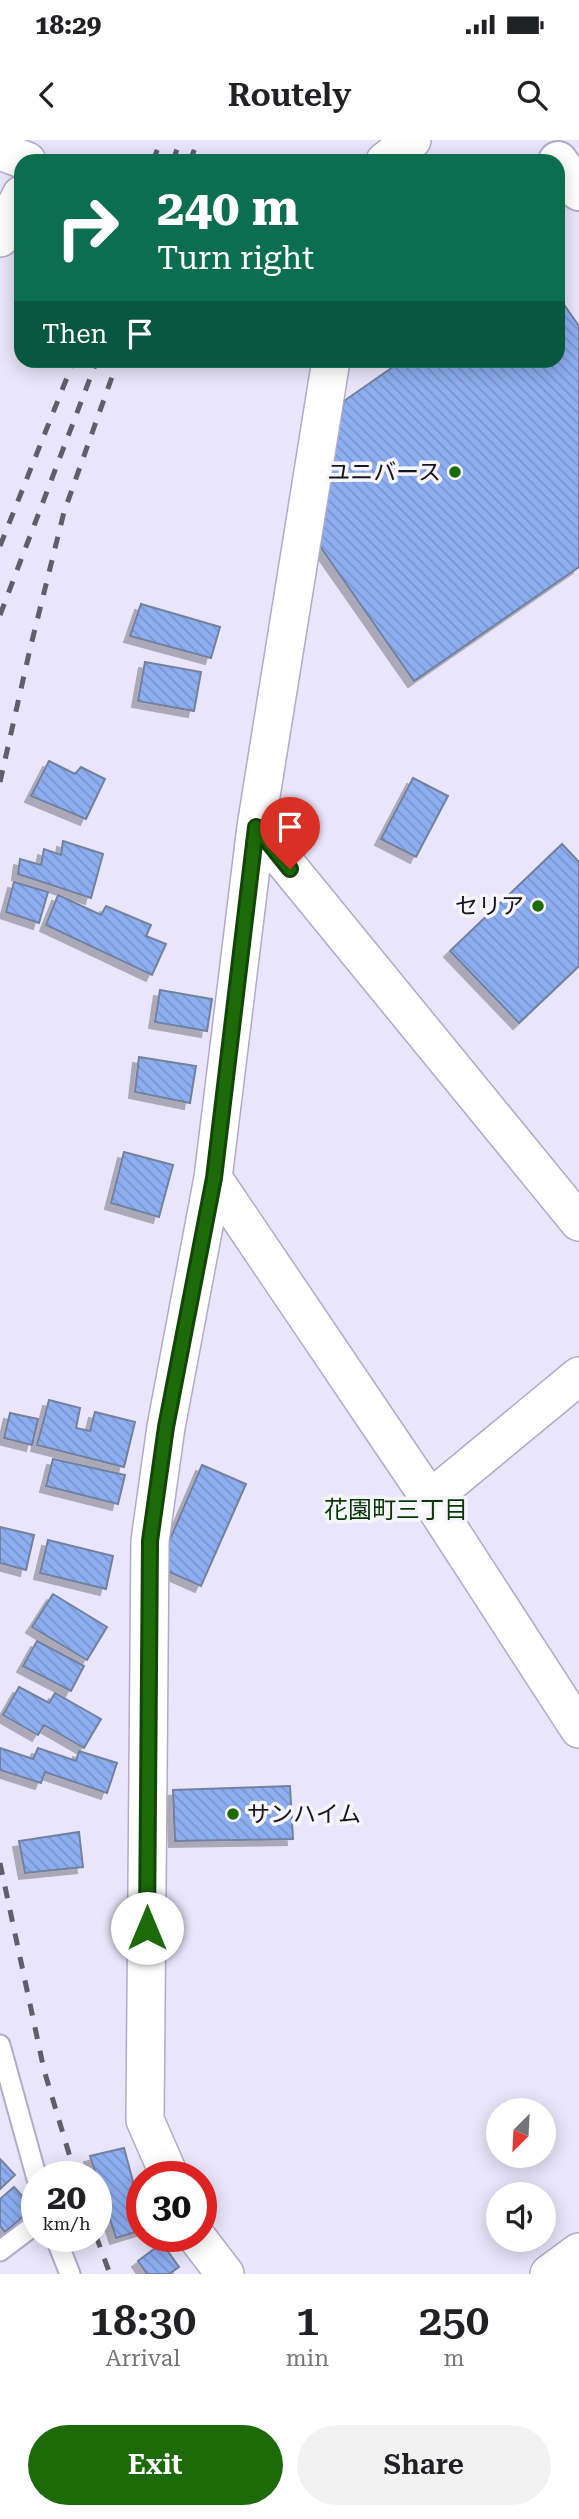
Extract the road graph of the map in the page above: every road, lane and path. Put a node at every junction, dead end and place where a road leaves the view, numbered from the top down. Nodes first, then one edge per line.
1 (412, 140) edge
2 (394, 154) edge
3 (565, 171) edge
4 (579, 191) edge
5 (14, 209) edge
6 (0, 238) edge
7 (330, 368) edge
8 (256, 827) junction
9 (214, 1178) junction
10 (579, 1222) edge
11 (579, 1376) edge
12 (430, 1499) junction
13 (579, 1729) edge
14 (0, 2045) edge
15 (32, 2161) edge
16 (163, 2161) edge
17 (21, 2235) edge
18 (0, 2251) edge
19 (61, 2252) edge
20 (209, 2252) edge
21 (579, 2252) edge
22 (70, 2274) edge
23 (226, 2274) edge
24 (549, 2274) edge

1 - 2 street
3 - 4 highway
5 - 6 street
7 - 8 street
8 - 9 street
8 - 10 street
9 - 12 street
9 - 16 street
11 - 12 street
12 - 13 street
14 - 15 lane
17 - 18 lane
19 - 22 lane
20 - 23 street
21 - 24 street

